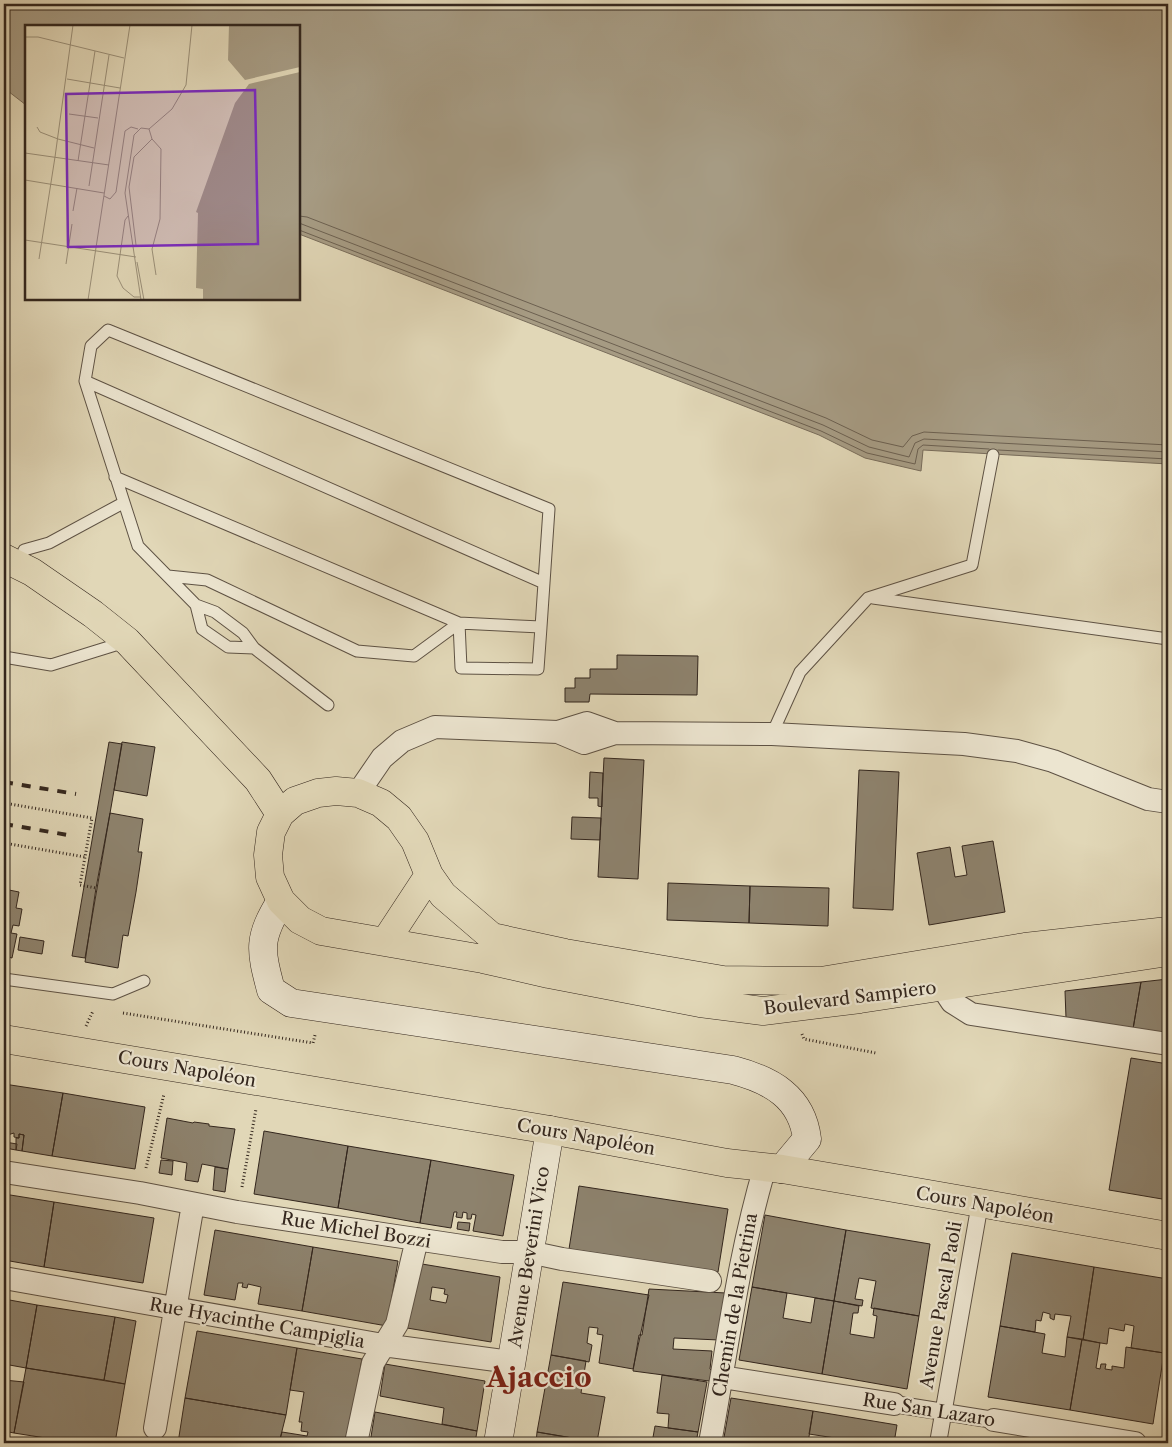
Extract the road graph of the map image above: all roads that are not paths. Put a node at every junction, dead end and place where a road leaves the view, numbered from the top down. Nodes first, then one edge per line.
1 (85, 381) junction
2 (993, 455) dead end
3 (115, 477) junction
4 (123, 503) junction
5 (16, 558) edge
6 (168, 576) junction
7 (544, 583) junction
8 (868, 598) junction
9 (196, 605) junction
10 (459, 623) junction
11 (541, 627) junction
12 (1168, 639) edge
13 (126, 642) junction
14 (254, 648) junction
15 (4, 657) edge
16 (328, 704) dead end
17 (772, 734) junction
18 (358, 793) junction
19 (1168, 802) edge
20 (280, 814) junction
21 (429, 875) junction
22 (281, 901) junction
23 (1168, 930) edge
24 (385, 942) junction
25 (1168, 952) edge
26 (4, 979) edge
27 (144, 980) dead end
28 (942, 987) junction
29 (4, 1039) edge
30 (1168, 1044) edge
31 (550, 1130) junction
32 (774, 1168) junction
33 (4, 1172) edge
34 (980, 1203) junction
35 (193, 1204) junction
36 (1168, 1236) edge
37 (417, 1240) junction
38 (529, 1252) junction
39 (4, 1278) edge
40 (710, 1282) dead end
41 (174, 1308) junction
42 (383, 1345) junction
43 (511, 1362) junction
44 (722, 1377) junction
45 (894, 1404) joint
46 (943, 1412) junction
47 (994, 1420) joint
48 (155, 1428) dead end
49 (356, 1443) edge
50 (498, 1443) edge
51 (710, 1443) edge
52 (938, 1443) edge
53 (1135, 1443) edge

1 - 3 lane
1 - 7 lane
1 - 7 lane
2 - 8 lane
3 - 4 lane
3 - 10 lane
4 - 5 lane
4 - 6 lane
5 - 13 main road
6 - 9 lane
6 - 10 lane
7 - 11 lane
8 - 12 lane
8 - 17 lane
9 - 14 lane
9 - 14 lane
10 - 11 lane
10 - 11 lane
13 - 15 lane
13 - 20 main road
14 - 16 lane
17 - 18 street
17 - 19 street
18 - 20 main road
18 - 21 main road
20 - 22 main road
21 - 23 main road, Boulevard Sampiero
21 - 24 main road
22 - 24 main road
22 - 32 main road
24 - 28 main road, Boulevard Sampiero
25 - 28 main road, Boulevard Sampiero
26 - 27 lane
28 - 30 street
29 - 31 main road, Cours Napoléon
31 - 32 main road, Cours Napoléon
31 - 38 main road, Avenue Beverini Vico
32 - 34 main road, Cours Napoléon
32 - 44 street, Chemin de la Pietrina
33 - 35 street, Rue Michel Bozzi
34 - 36 main road, Cours Napoléon
34 - 46 street, Avenue Pascal Paoli
35 - 37 street, Rue Michel Bozzi
35 - 41 street
37 - 38 street, Rue Michel Bozzi
37 - 42 street
38 - 40 street, Rue Michel Bozzi
38 - 43 main road, Avenue Beverini Vico
39 - 41 street, Rue Hyacinthe Campiglia
41 - 42 street, Rue Hyacinthe Campiglia
41 - 48 street
42 - 43 street, Rue Hyacinthe Campiglia
42 - 49 street
43 - 50 main road, Avenue Beverini Vico
44 - 45 street, Rue San Lazaro
44 - 51 street, Chemin de la Pietrina
45 - 46 street, Rue San Lazaro
46 - 47 street, Rue San Lazaro
46 - 52 street, Avenue Pascal Paoli
47 - 53 street, Rue San Lazaro

